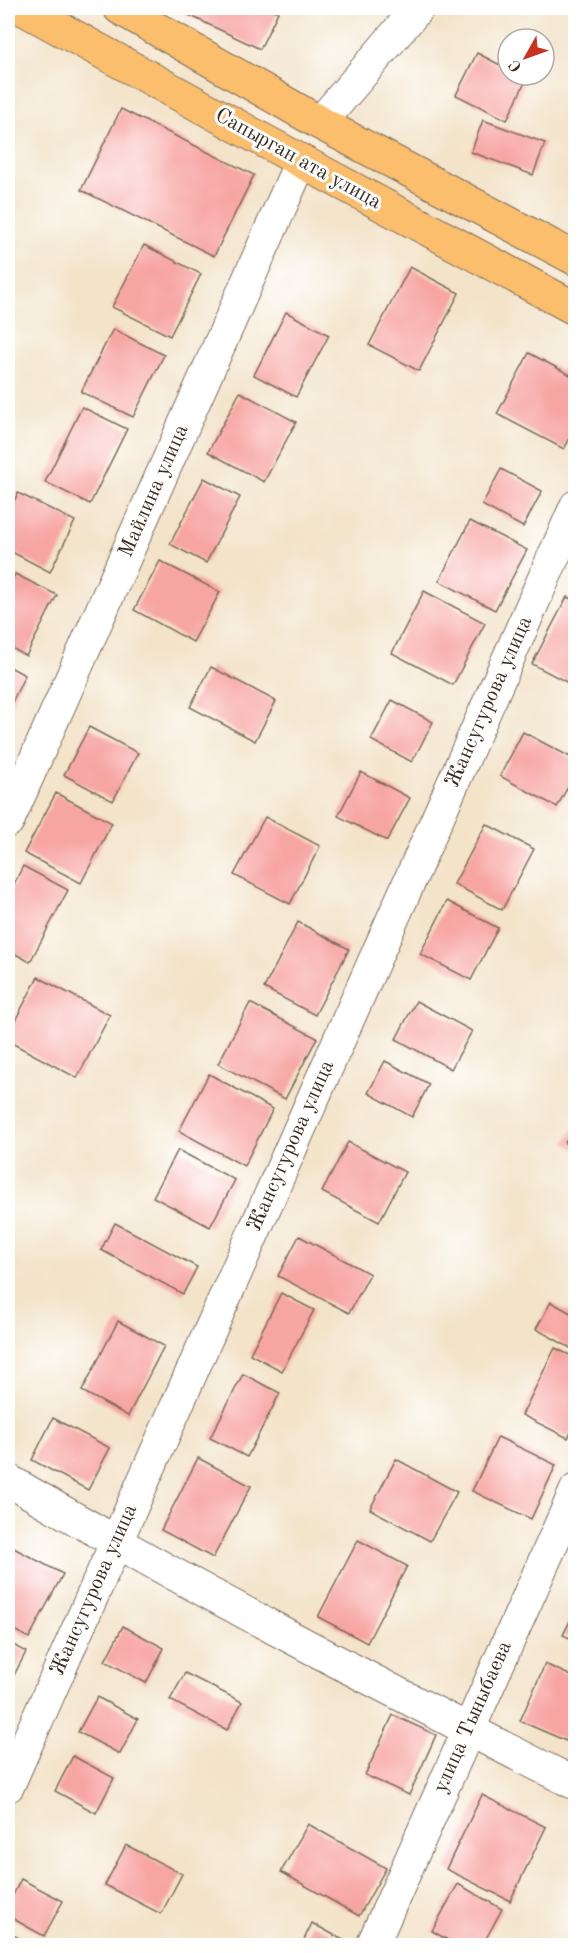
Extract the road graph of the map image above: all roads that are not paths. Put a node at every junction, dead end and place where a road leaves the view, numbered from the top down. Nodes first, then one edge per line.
1 (22, 8) edge
2 (120, 8) edge
3 (418, 8) edge
4 (320, 123) junction
5 (301, 161) junction
6 (576, 259) edge
7 (576, 309) edge
8 (576, 506) edge
9 (8, 821) edge
10 (8, 1480) edge
11 (576, 1490) edge
12 (115, 1543) junction
13 (467, 1730) junction
14 (576, 1784) edge
15 (8, 1786) edge
16 (372, 1946) edge

1 - 5 main road, Сапырган ата улица
2 - 4 main road, Сапырган ата улица
3 - 4 street
4 - 6 main road, Сапырган ата улица
5 - 7 main road, Сапырган ата улица
5 - 9 street, Майлина улица
8 - 12 street, Жансугурова улица
10 - 12 street
11 - 13 street, улица Тыныбаева
12 - 13 street
12 - 15 street, Жансугурова улица
13 - 14 street
13 - 16 street, улица Тыныбаева

